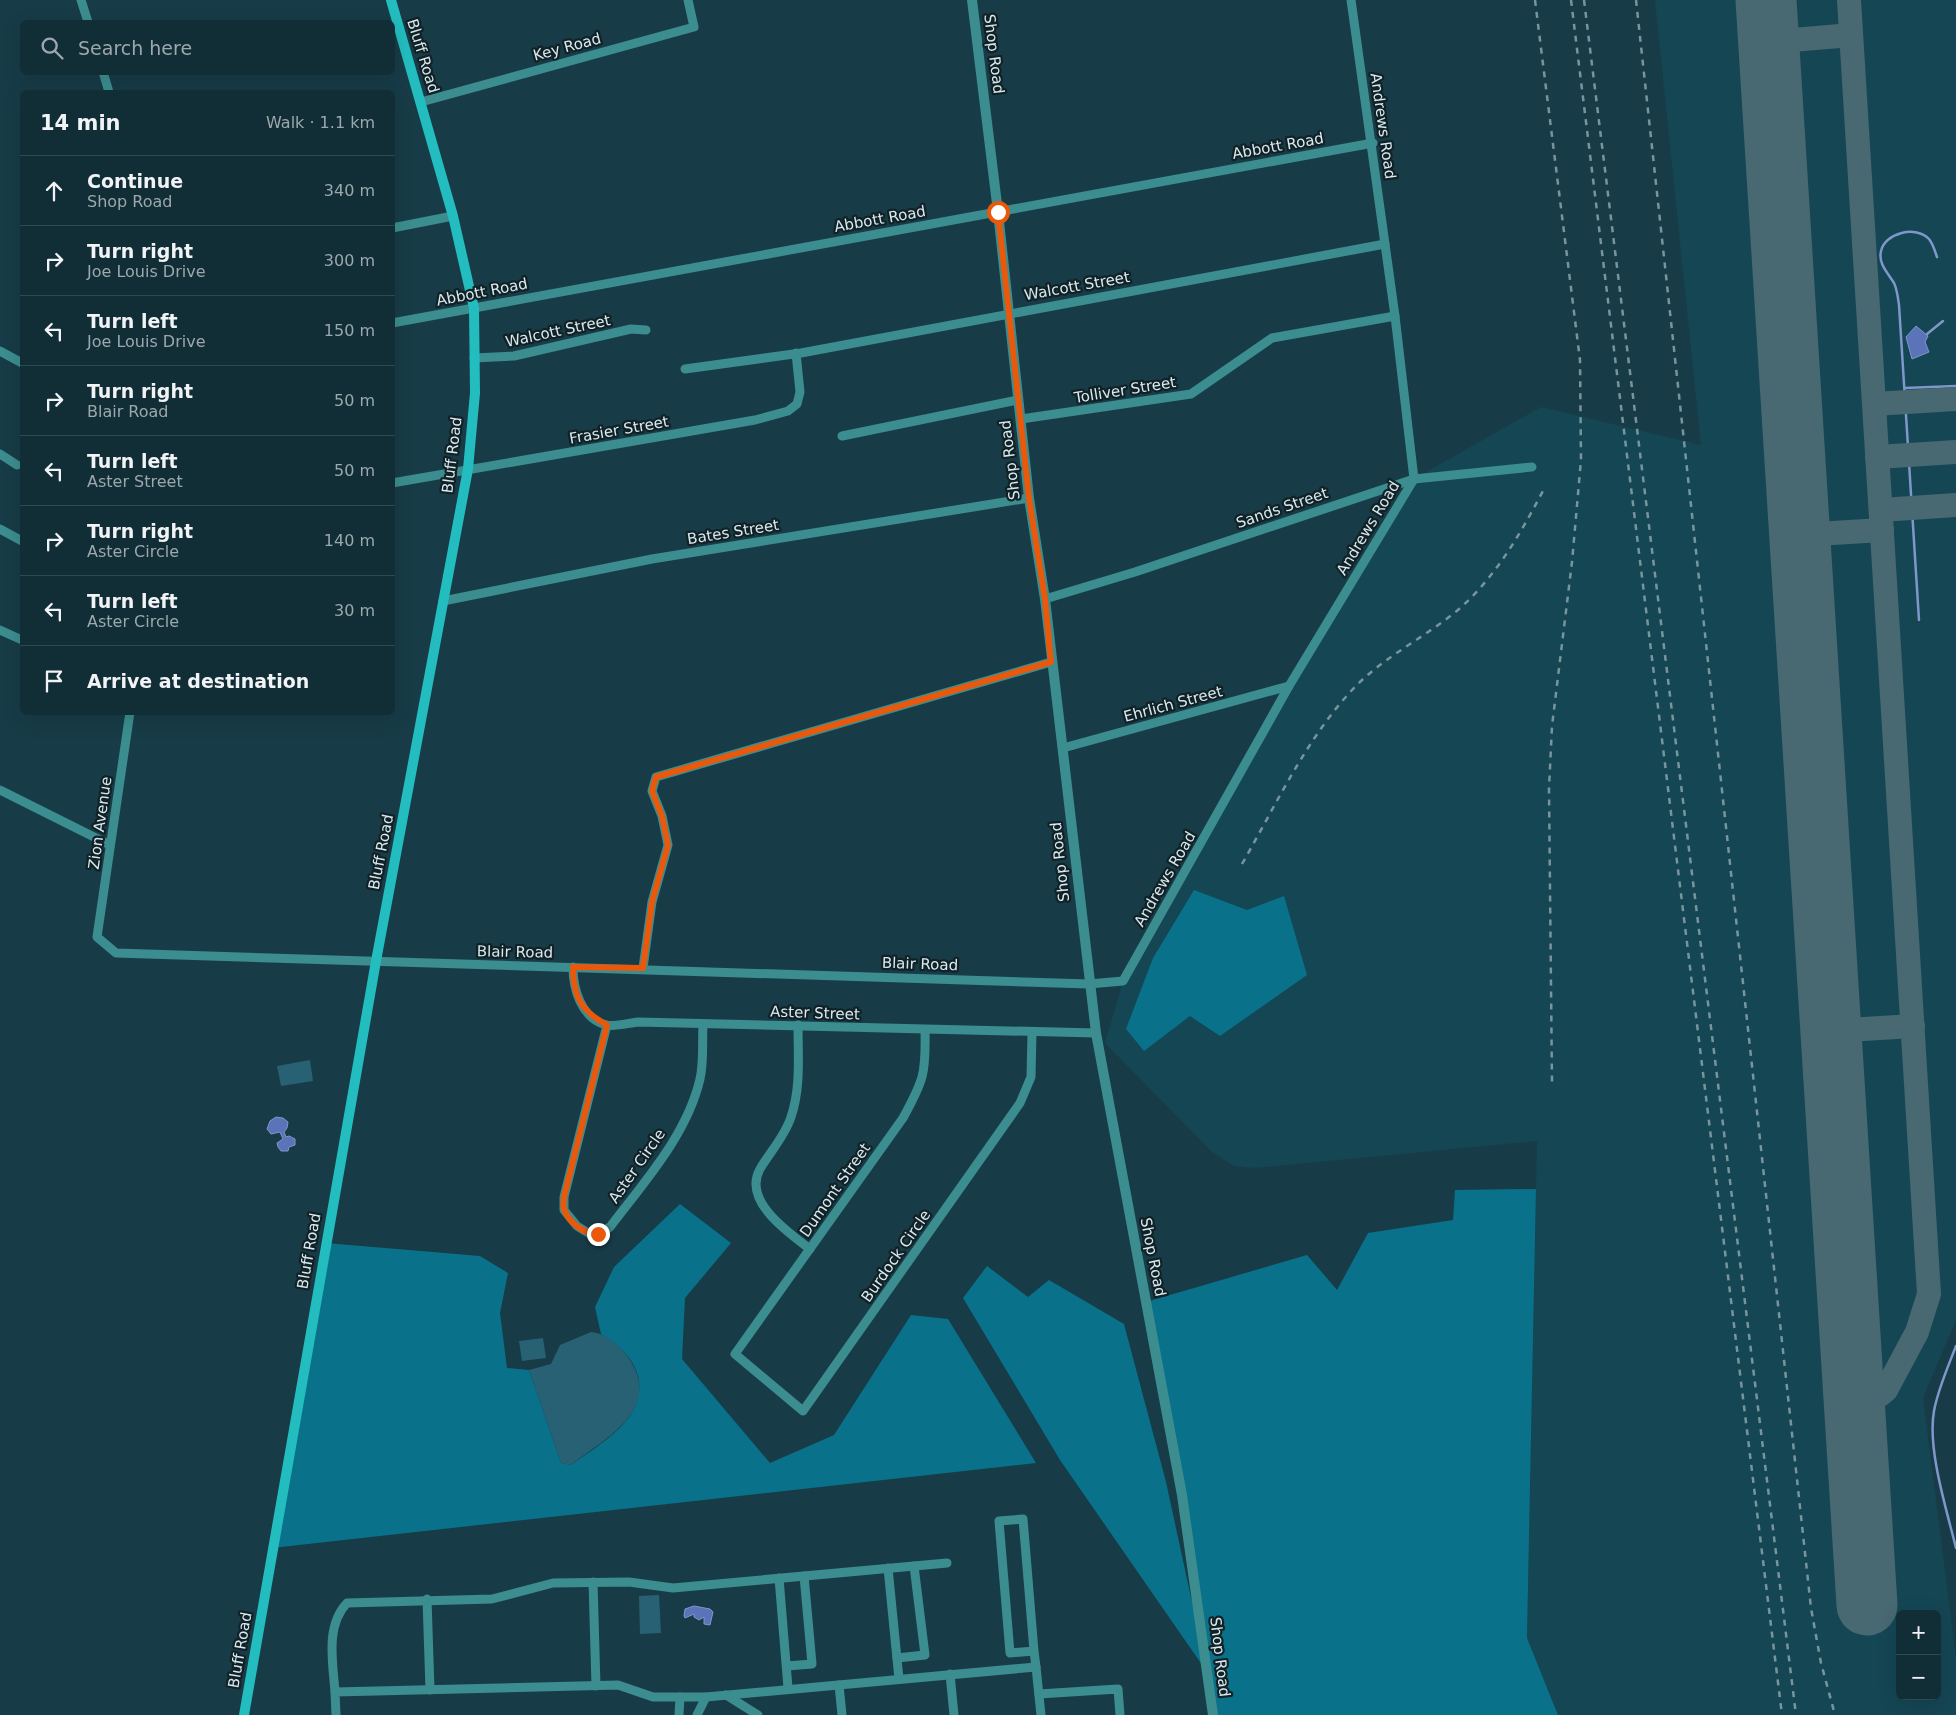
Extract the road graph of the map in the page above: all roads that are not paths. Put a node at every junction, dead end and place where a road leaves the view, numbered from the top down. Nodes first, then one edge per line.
1 (81, 0) edge
2 (391, 0) edge
3 (688, 0) edge
4 (972, 0) edge
5 (1351, 0) edge
6 (87, 20) edge
7 (104, 75) edge
8 (108, 90) edge
9 (422, 102) junction
10 (1372, 143) junction
11 (998, 212) junction
12 (454, 216) junction
13 (395, 227) edge
14 (1385, 244) junction
15 (474, 308) junction
16 (1008, 312) junction
17 (1395, 316) junction
18 (395, 322) edge
19 (646, 330) dead end
20 (0, 351) edge
21 (796, 353) junction
22 (474, 358) junction
23 (20, 362) edge
24 (685, 369) dead end
25 (1018, 400) junction
26 (1021, 419) junction
27 (842, 436) dead end
28 (0, 454) edge
29 (17, 465) dead end
30 (1532, 466) dead end
31 (468, 469) junction
32 (1414, 479) junction
33 (395, 482) edge
34 (1029, 498) junction
35 (0, 529) edge
36 (20, 540) edge
37 (1045, 599) junction
38 (443, 601) junction
39 (0, 630) edge
40 (20, 639) edge
41 (1051, 662) junction
42 (1289, 686) junction
43 (130, 715) edge
44 (1063, 748) junction
45 (0, 790) edge
46 (110, 845) junction
47 (97, 937) joint
48 (376, 961) junction
49 (573, 967) junction
50 (643, 968) junction
51 (1089, 984) junction
52 (607, 1025) junction
53 (703, 1025) junction
54 (798, 1026) junction
55 (925, 1030) junction
56 (1032, 1033) junction
57 (1096, 1033) junction
58 (810, 1249) junction
59 (735, 1354) joint
60 (947, 1563) dead end
61 (914, 1566) junction
62 (888, 1568) junction
63 (804, 1576) junction
64 (779, 1578) junction
65 (592, 1582) junction
66 (427, 1599) junction
67 (1034, 1652) junction
68 (897, 1658) junction
69 (787, 1666) junction
70 (1036, 1667) junction
71 (950, 1674) junction
72 (899, 1679) junction
73 (839, 1685) junction
74 (596, 1686) junction
75 (788, 1688) junction
76 (430, 1690) junction
77 (335, 1692) junction
78 (726, 1694) junction
79 (1039, 1694) junction
80 (680, 1697) junction
81 (706, 1697) junction
82 (244, 1715) edge
83 (336, 1715) edge
84 (680, 1715) edge
85 (696, 1715) edge
86 (758, 1715) edge
87 (842, 1715) edge
88 (954, 1715) edge
89 (1041, 1715) edge
90 (1120, 1715) edge
91 (1212, 1715) edge

1 - 6 street
2 - 9 main road, Bluff Road
3 - 9 street, Key Road
4 - 11 street, Shop Road
5 - 10 street, Andrews Road
7 - 8 street
9 - 12 main road, Bluff Road
10 - 11 street, Abbott Road
10 - 14 street, Andrews Road
11 - 15 street, Abbott Road
11 - 16 street, Shop Road
12 - 13 street
12 - 15 main road, Bluff Road
14 - 16 street, Walcott Street
14 - 17 street, Andrews Road
15 - 18 street, Abbott Road
15 - 22 main road, Bluff Road
16 - 21 street, Walcott Street
16 - 25 street, Shop Road
17 - 26 street, Tolliver Street
17 - 32 street, Andrews Road
19 - 22 street, Walcott Street
20 - 23 street
21 - 24 street, Walcott Street
21 - 31 street, Frasier Street
22 - 31 main road, Bluff Road
25 - 26 street, Shop Road
25 - 27 street
26 - 34 street, Shop Road
28 - 29 street
30 - 32 street, Sands Street
31 - 33 street, Frasier Street
31 - 38 main road, Bluff Road
32 - 37 street, Sands Street
32 - 42 street, Andrews Road
34 - 37 street, Shop Road
34 - 38 street, Bates Street
35 - 36 street
37 - 41 street, Shop Road
38 - 48 main road, Bluff Road
39 - 40 street
41 - 44 street, Shop Road
41 - 50 street
42 - 44 street, Ehrlich Street
42 - 51 street, Andrews Road
43 - 46 street, Zion Avenue
44 - 51 street, Shop Road
45 - 46 street
46 - 47 street, Zion Avenue
47 - 48 street, Blair Road
48 - 49 street, Blair Road
48 - 82 main road, Bluff Road
49 - 50 street, Blair Road
49 - 52 street
50 - 51 street, Blair Road
51 - 57 street, Shop Road
52 - 53 street, Aster Street
52 - 53 street, Aster Circle
53 - 54 street, Aster Street
54 - 55 street, Aster Street
54 - 58 street
55 - 56 street, Aster Street
55 - 58 street, Dumont Street
56 - 57 street, Aster Street
56 - 59 street, Burdock Circle
57 - 91 street, Shop Road
58 - 59 street, Dumont Street
60 - 61 street
61 - 62 street
61 - 68 street
62 - 63 street
62 - 68 street
63 - 64 street
63 - 69 street
64 - 65 street
64 - 69 street
65 - 66 street
65 - 74 street
66 - 76 street
66 - 77 street
67 - 67 street
67 - 70 street
68 - 72 street
69 - 75 street
70 - 71 street
70 - 79 street
71 - 72 street
71 - 88 street
72 - 73 street
73 - 75 street
73 - 87 street
74 - 76 street
74 - 80 street
75 - 78 street
76 - 77 street
77 - 83 street
78 - 81 street
78 - 86 street
79 - 89 street
79 - 90 street
80 - 81 street
80 - 84 street
81 - 85 street

